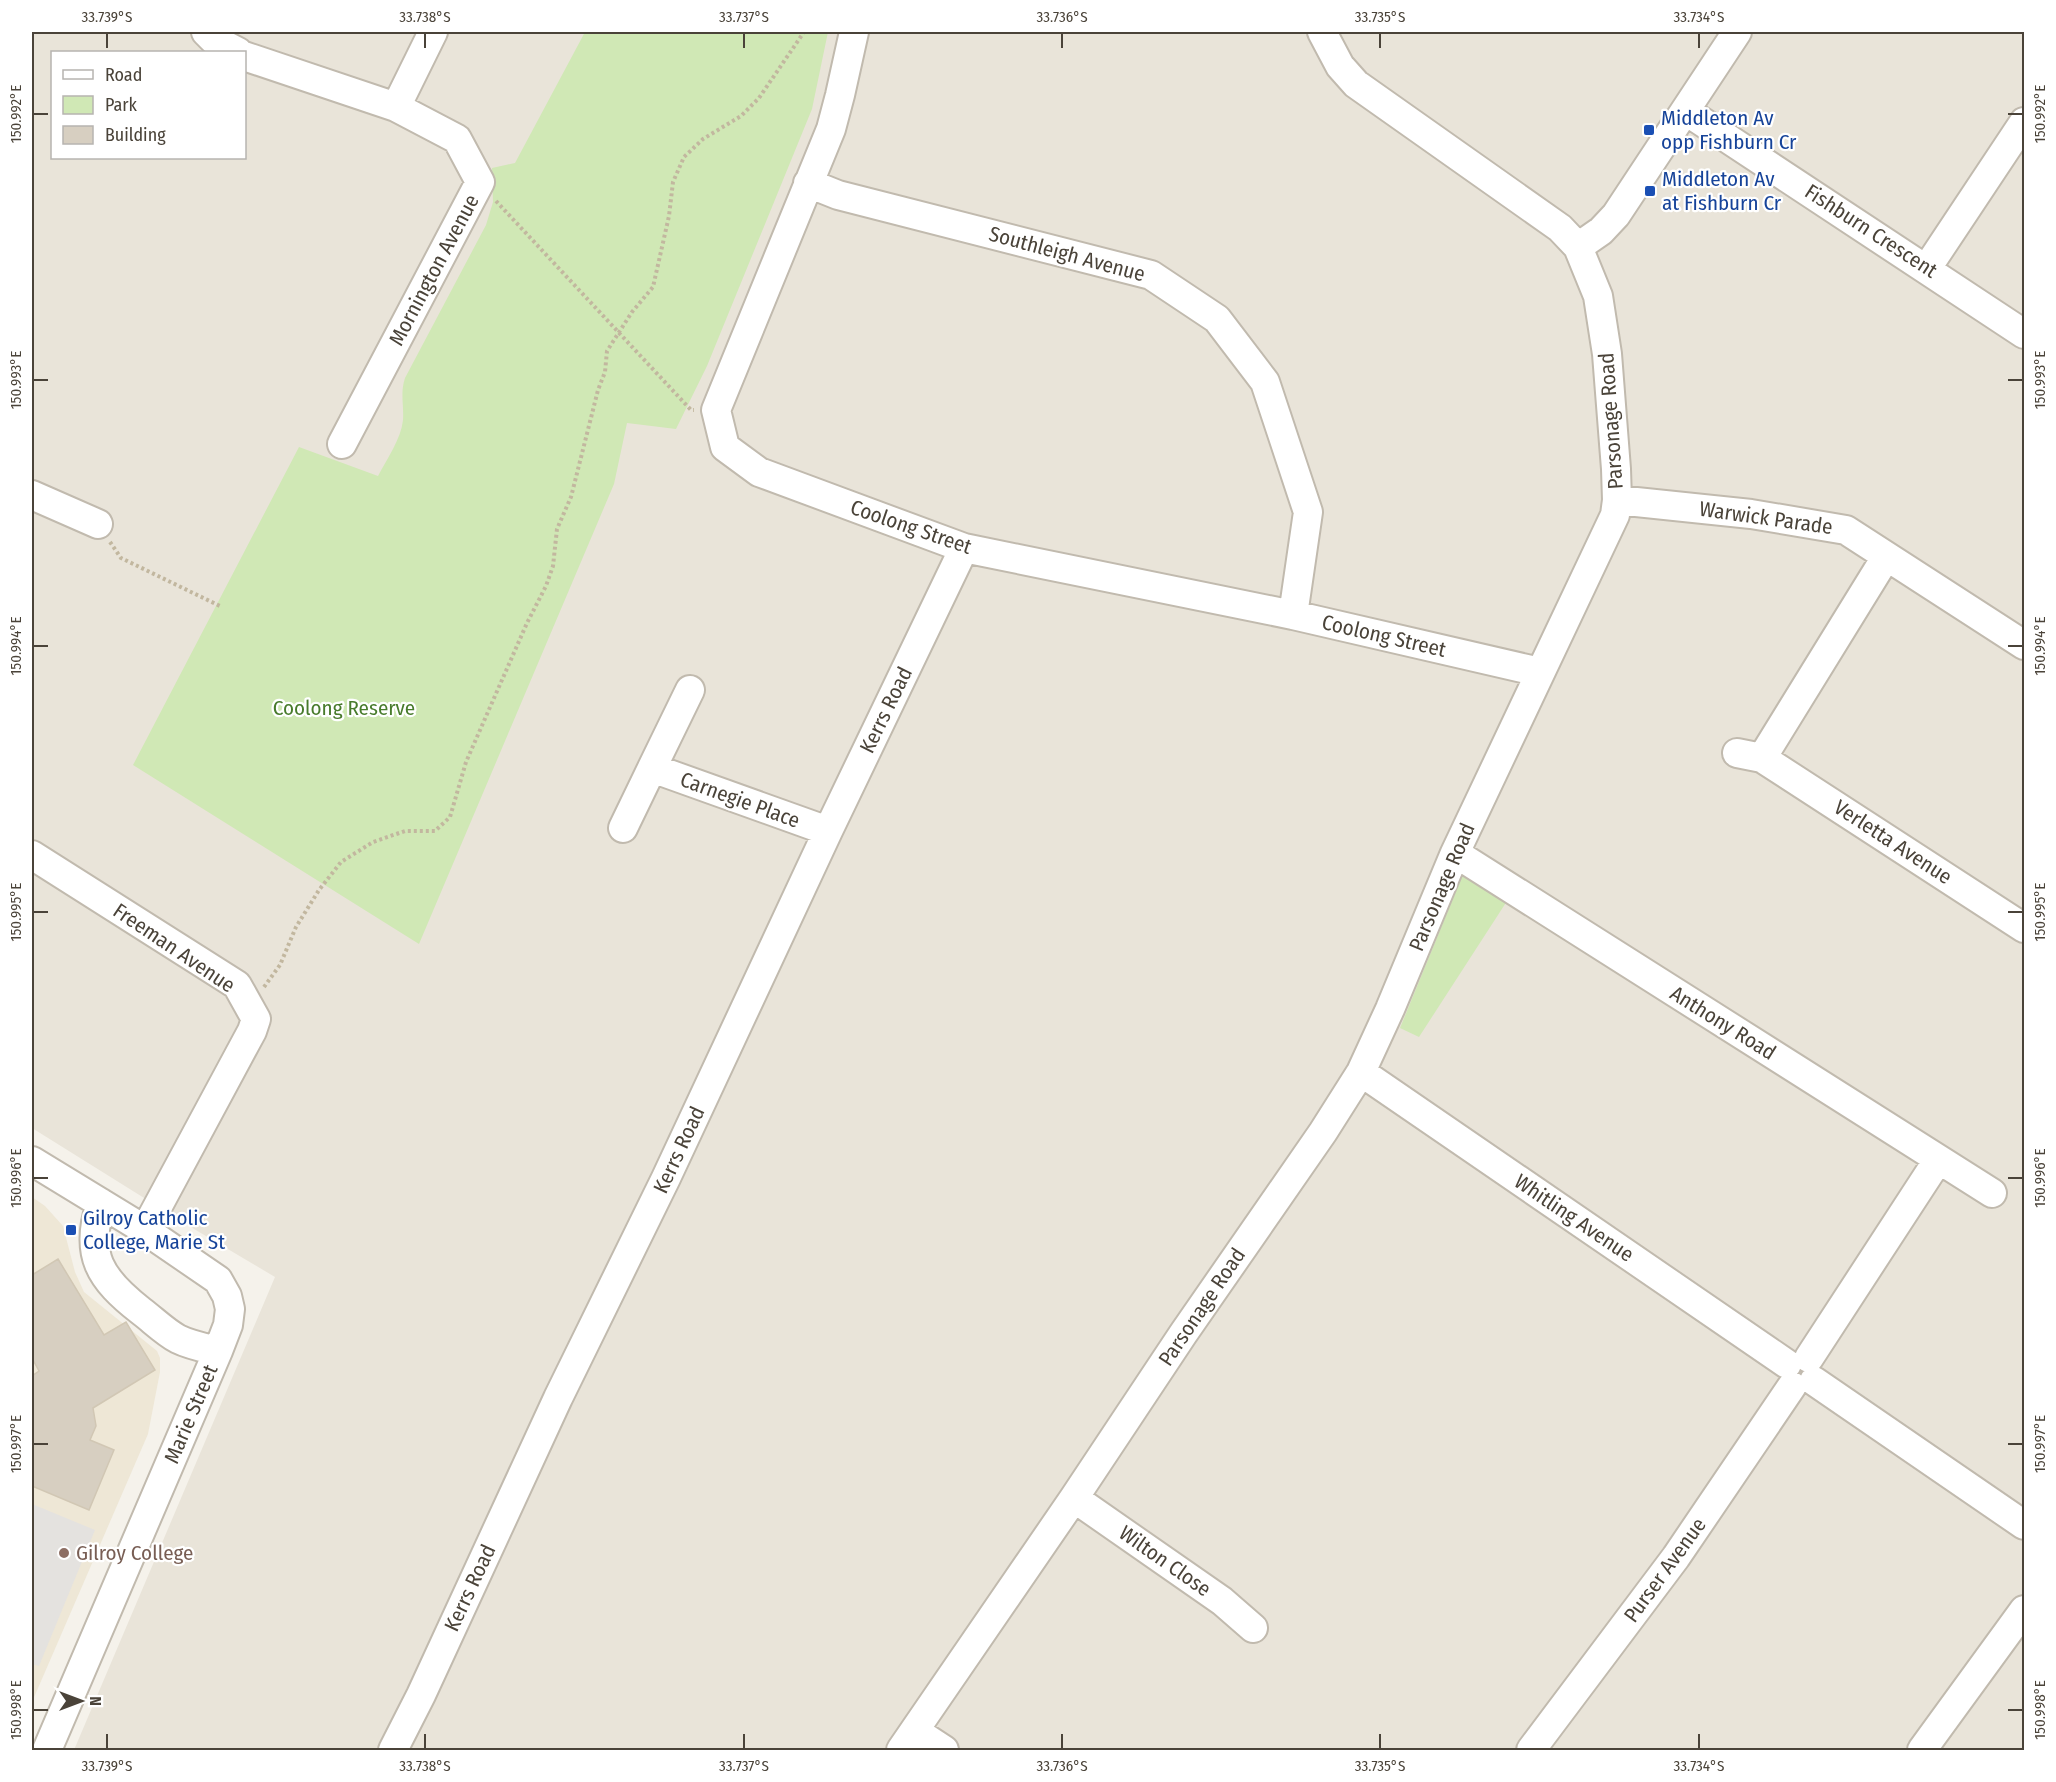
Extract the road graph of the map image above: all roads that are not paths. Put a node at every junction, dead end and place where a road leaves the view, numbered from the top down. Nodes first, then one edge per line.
1 (206, 32) edge
2 (433, 32) edge
3 (854, 32) edge
4 (1322, 32) edge
5 (1737, 32) edge
6 (236, 51) edge
7 (246, 57) edge
8 (396, 107) junction
9 (1686, 111) junction
10 (2025, 122) edge
11 (808, 183) junction
12 (1578, 247) junction
13 (1927, 268) junction
14 (2025, 334) edge
15 (342, 444) dead end
16 (32, 495) edge
17 (1617, 500) junction
18 (98, 524) road end
19 (964, 548) junction
20 (1886, 556) junction
21 (1293, 615) junction
22 (2025, 645) edge
23 (1540, 672) junction
24 (690, 690) dead end
25 (652, 768) junction
26 (623, 828) dead end
27 (828, 831) junction
28 (1455, 853) junction
29 (32, 855) edge
30 (2025, 928) edge
31 (1361, 1072) junction
32 (1938, 1160) junction
33 (32, 1161) edge
34 (1992, 1193) dead end
35 (101, 1203) junction
36 (145, 1230) junction
37 (218, 1351) junction
38 (1801, 1372) junction
39 (1074, 1498) junction
40 (2025, 1525) edge
41 (2025, 1610) edge
42 (1253, 1628) dead end
43 (908, 1741) edge
44 (47, 1750) edge
45 (393, 1750) edge
46 (944, 1750) edge
47 (1531, 1750) edge
48 (1922, 1750) edge

1 - 6 street
2 - 8 street
3 - 11 street
4 - 12 street, Parsonage Road
5 - 9 street
7 - 8 street, Mornington Avenue
8 - 15 street, Mornington Avenue
9 - 12 street
9 - 13 street, Fishburn Crescent
10 - 13 street
11 - 19 street, Coolong Street
11 - 21 street, Southleigh Avenue
12 - 17 street, Parsonage Road
13 - 14 street, Fishburn Crescent
16 - 18 street
17 - 20 street, Warwick Parade
17 - 23 street, Parsonage Road
19 - 21 street, Coolong Street
19 - 27 street, Kerrs Road
20 - 22 street, Warwick Parade
20 - 30 street, Verletta Avenue
21 - 23 street, Coolong Street
23 - 28 street, Parsonage Road
24 - 25 street, Carnegie Place
25 - 26 street, Carnegie Place
25 - 27 street, Carnegie Place
27 - 45 street, Kerrs Road
28 - 31 street, Parsonage Road
28 - 32 street, Anthony Road
29 - 36 street, Freeman Avenue
31 - 38 street, Whitling Avenue
31 - 39 street, Parsonage Road
32 - 34 street, Anthony Road
32 - 38 street, Purser Avenue
33 - 35 street, Marie Street
35 - 36 street, Marie Street
35 - 37 street
36 - 37 street, Marie Street
37 - 44 street, Marie Street
38 - 40 street, Whitling Avenue
38 - 47 street, Purser Avenue
39 - 42 street, Wilton Close
39 - 43 street, Parsonage Road
41 - 48 street
43 - 46 street

